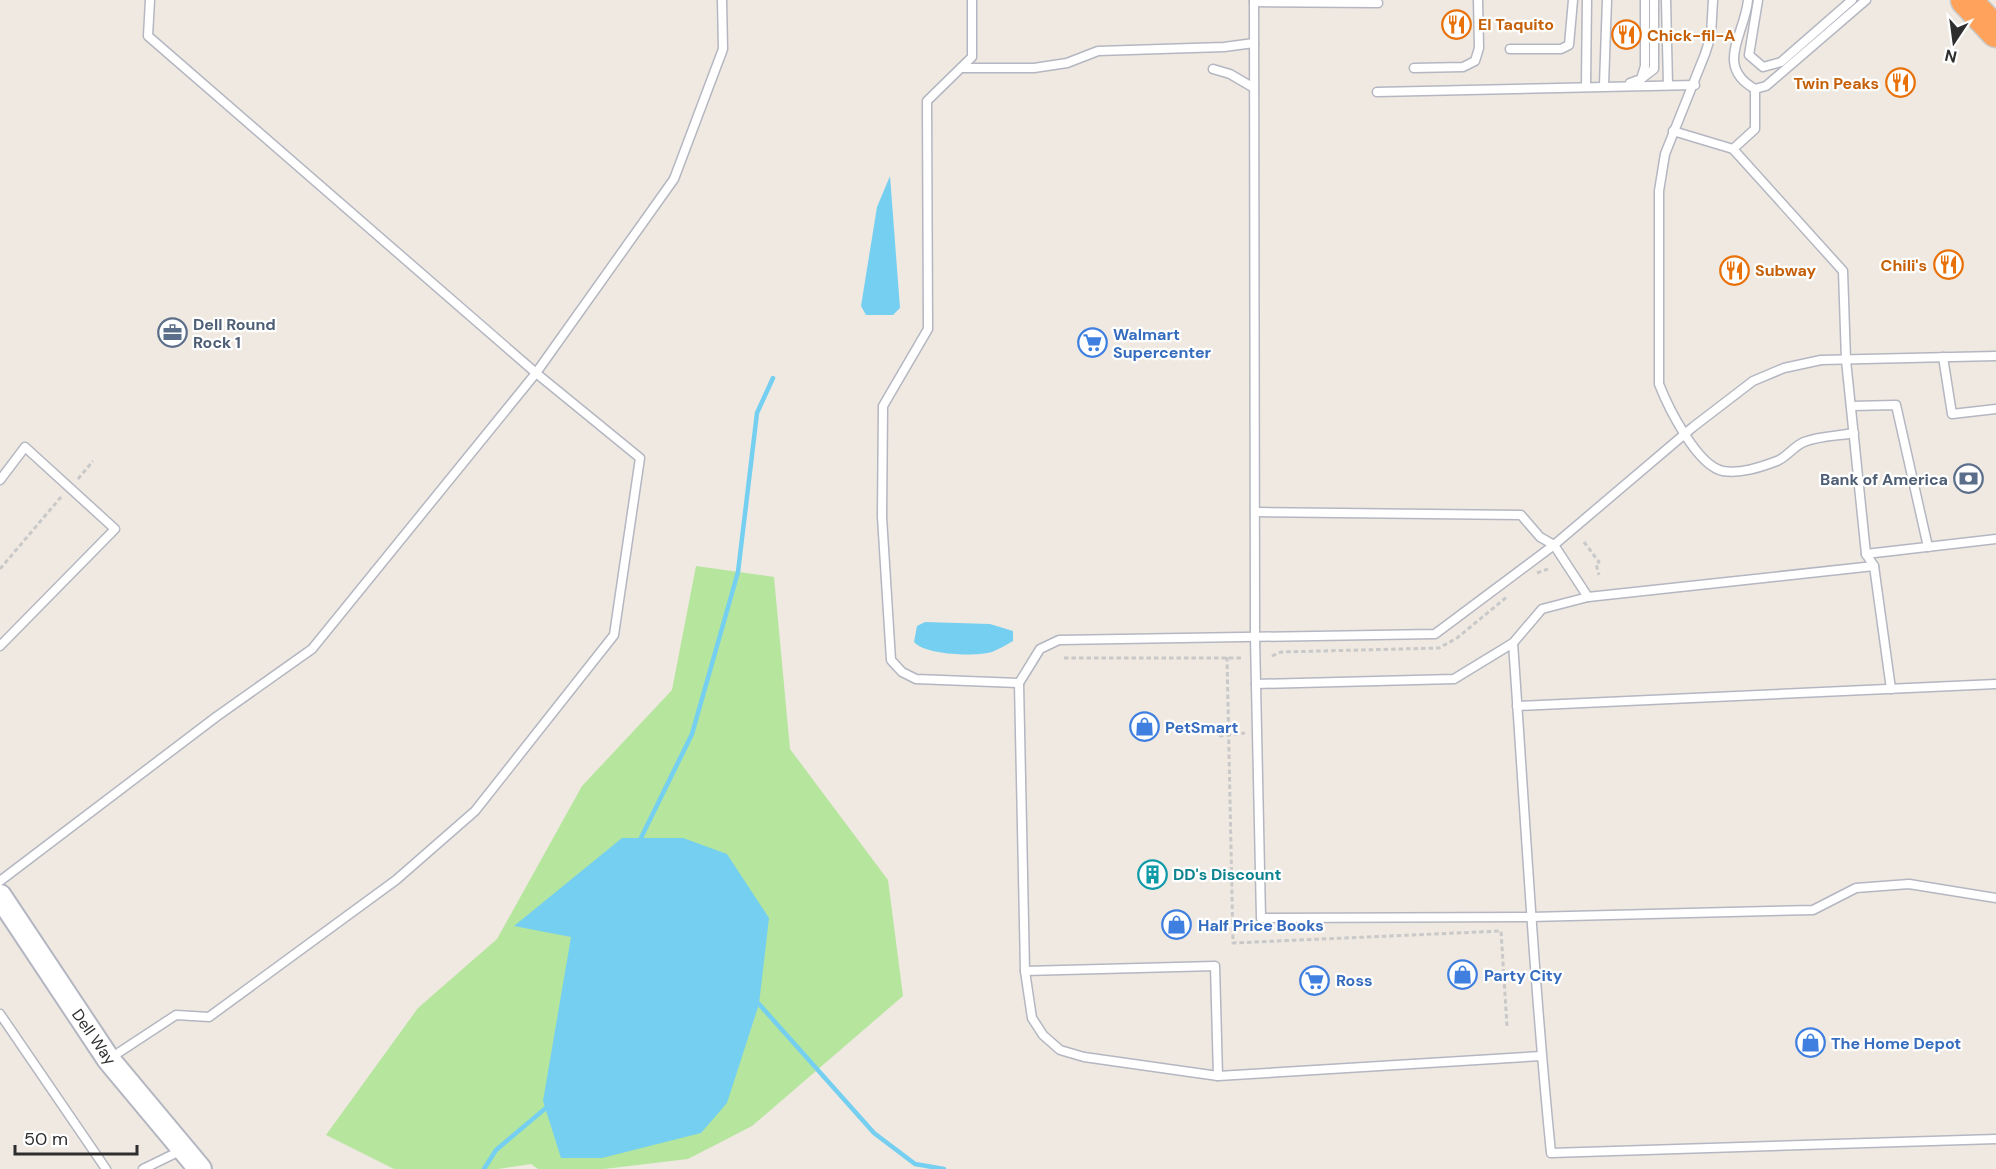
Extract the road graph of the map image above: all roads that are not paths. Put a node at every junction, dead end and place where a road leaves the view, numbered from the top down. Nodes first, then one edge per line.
1 (150, 0) edge
2 (722, 0) edge
3 (972, 0) edge
4 (1478, 0) edge
5 (1573, 0) edge
6 (1587, 0) edge
7 (1606, 0) edge
8 (1645, 0) edge
9 (1654, 0) edge
10 (1666, 0) edge
11 (1713, 0) edge
12 (1748, 0) edge
13 (1758, 0) edge
14 (1852, 0) edge
15 (1866, 0) edge
16 (1966, 0) edge
17 (1254, 1) edge
18 (1282, 1) edge
19 (1304, 1) edge
20 (1325, 1) edge
21 (1348, 1) edge
22 (1378, 3) dead end
23 (1996, 32) edge
24 (1254, 43) junction
25 (1510, 49) dead end
26 (961, 68) junction
27 (1414, 68) dead end
28 (1213, 69) dead end
29 (1641, 79) junction
30 (1586, 85) junction
31 (1604, 85) junction
32 (1627, 85) junction
33 (1668, 85) junction
34 (1695, 85) junction
35 (1254, 88) junction
36 (1755, 89) junction
37 (1377, 92) dead end
38 (1673, 131) junction
39 (1733, 149) junction
40 (1996, 356) edge
41 (1943, 357) junction
42 (1846, 360) junction
43 (536, 373) junction
44 (1851, 406) junction
45 (1996, 409) edge
46 (1854, 433) junction
47 (1685, 434) junction
48 (0, 480) edge
49 (1255, 512) junction
50 (1996, 539) edge
51 (1554, 545) junction
52 (1928, 547) junction
53 (1866, 554) junction
54 (1875, 566) junction
55 (1588, 597) junction
56 (1255, 638) junction
57 (1512, 643) junction
58 (0, 646) edge
59 (1019, 683) junction
60 (1256, 684) junction
61 (1996, 684) edge
62 (1891, 688) junction
63 (1517, 706) junction
64 (0, 881) edge
65 (0, 896) edge
66 (1996, 898) edge
67 (1530, 917) junction
68 (1025, 971) junction
69 (0, 1014) edge
70 (1541, 1056) junction
71 (109, 1060) junction
72 (1218, 1076) junction
73 (1996, 1139) edge
74 (182, 1150) junction
75 (106, 1169) edge
76 (143, 1169) edge
77 (200, 1169) edge

1 - 43 lane
2 - 43 lane
3 - 26 lane
4 - 27 lane
5 - 25 lane
6 - 30 lane
7 - 31 lane
8 - 29 lane
9 - 29 lane
10 - 33 lane
11 - 34 lane
12 - 36 lane
13 - 14 lane
15 - 36 lane
16 - 23 highway
17 - 18 lane
17 - 24 lane
18 - 19 lane
19 - 20 lane
20 - 21 lane
21 - 22 lane
24 - 26 lane
24 - 35 lane
26 - 59 lane
28 - 35 lane
29 - 32 lane
30 - 31 lane
30 - 37 lane
31 - 32 lane
32 - 33 lane
33 - 34 lane
34 - 38 lane
35 - 49 lane
36 - 39 lane
38 - 39 lane
38 - 47 lane
39 - 42 lane
40 - 41 lane
41 - 42 lane
41 - 45 lane
42 - 44 lane
42 - 47 lane
43 - 64 lane
43 - 71 lane
44 - 46 lane
44 - 52 lane
46 - 47 lane
46 - 53 lane
47 - 51 lane
48 - 58 lane
49 - 51 lane
49 - 56 lane
50 - 52 lane
51 - 55 lane
51 - 56 lane
52 - 53 lane
53 - 54 lane
54 - 55 lane
54 - 62 lane
55 - 57 lane
56 - 59 lane
56 - 60 lane
57 - 60 lane
57 - 63 lane
59 - 68 lane
60 - 67 lane
61 - 62 lane
62 - 63 lane
63 - 67 lane
65 - 71 street, Dell Way
66 - 67 lane
67 - 70 lane
68 - 72 lane
68 - 72 lane
69 - 75 lane
70 - 72 lane
70 - 73 lane
71 - 74 street, Dell Way
74 - 76 lane
74 - 77 street, Dell Way

